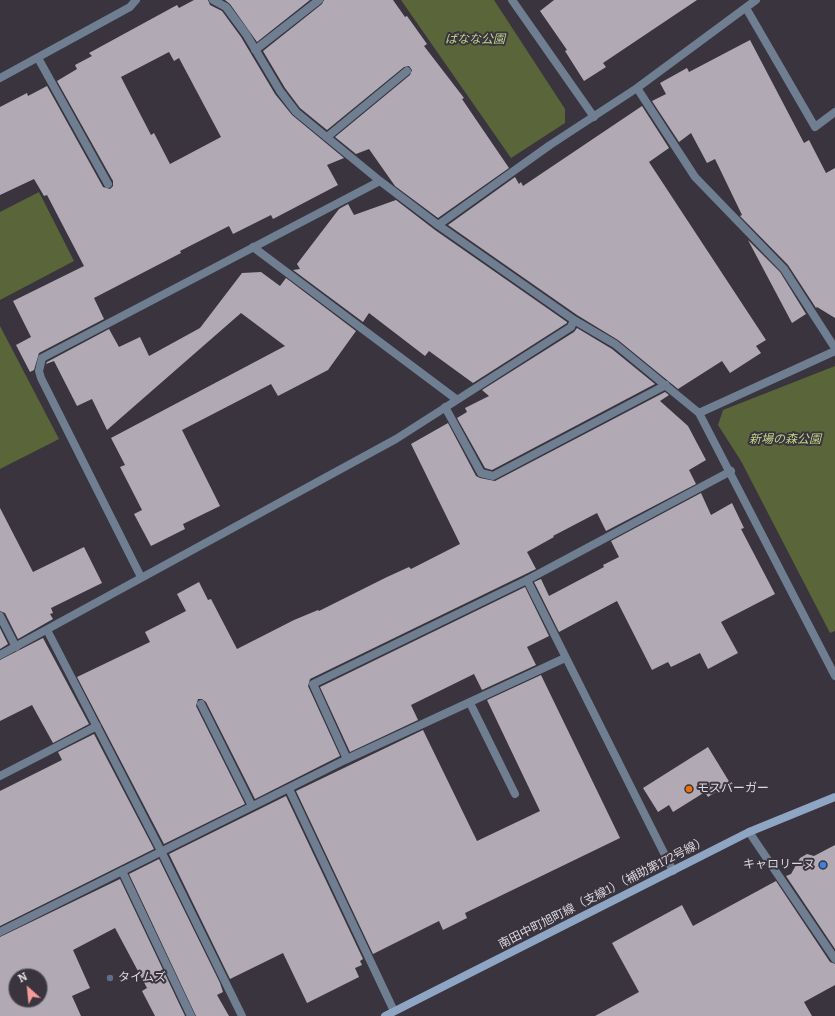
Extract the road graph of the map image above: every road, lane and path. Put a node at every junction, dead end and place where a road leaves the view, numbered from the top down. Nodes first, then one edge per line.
1 (136, 0) edge
2 (213, 0) edge
3 (319, 0) edge
4 (512, 0) edge
5 (756, 0) edge
6 (746, 8) junction
7 (255, 50) junction
8 (38, 58) junction
9 (407, 71) dead end
10 (0, 78) edge
11 (638, 88) junction
12 (835, 112) edge
13 (594, 117) junction
14 (327, 137) junction
15 (380, 181) junction
16 (108, 184) dead end
17 (438, 225) junction
18 (253, 247) junction
19 (574, 320) junction
20 (835, 348) edge
21 (835, 351) edge
22 (666, 385) junction
23 (456, 399) junction
24 (445, 407) junction
25 (699, 413) junction
26 (731, 471) junction
27 (141, 577) junction
28 (527, 580) junction
29 (0, 616) edge
30 (47, 630) junction
31 (16, 647) junction
32 (0, 655) edge
33 (565, 658) junction
34 (835, 676) edge
35 (470, 703) junction
36 (201, 704) dead end
37 (97, 726) junction
38 (347, 759) junction
39 (0, 776) edge
40 (288, 789) junction
41 (515, 794) dead end
42 (835, 797) edge
43 (252, 806) junction
44 (749, 832) junction
45 (161, 851) junction
46 (122, 870) junction
47 (673, 871) junction
48 (0, 932) edge
49 (835, 958) edge
50 (394, 1011) junction
51 (191, 1016) edge
52 (242, 1016) edge
53 (385, 1016) edge

1 - 8 street
2 - 7 street
3 - 7 street
4 - 13 street
5 - 6 street
6 - 11 street
6 - 12 street
7 - 14 street
8 - 10 street
8 - 16 street
9 - 14 street
11 - 13 street
11 - 20 street
13 - 17 street
14 - 15 street
15 - 17 street
15 - 18 street
17 - 19 street
18 - 23 street
18 - 27 street
19 - 22 street
19 - 23 street
21 - 25 street
22 - 24 street
22 - 25 street
23 - 24 street
24 - 27 street
25 - 26 street
26 - 28 street
26 - 34 street
27 - 30 street
28 - 33 street
28 - 38 street
29 - 31 street
30 - 31 street
30 - 37 street
31 - 32 street
33 - 35 street
33 - 47 street
35 - 38 street
35 - 41 street
36 - 43 street
37 - 39 street
37 - 45 street
38 - 40 street
40 - 43 street
40 - 50 street
42 - 44 main road, 南田中町旭町線（支線1）（補助第172号線）
43 - 45 street
44 - 47 main road, 南田中町旭町線（支線1）（補助第172号線）
44 - 49 street
45 - 46 street
45 - 52 street
46 - 48 street
46 - 51 street
47 - 50 main road, 南田中町旭町線（支線1）（補助第172号線）
50 - 53 main road, 南田中町旭町線（支線1）（補助第172号線）

